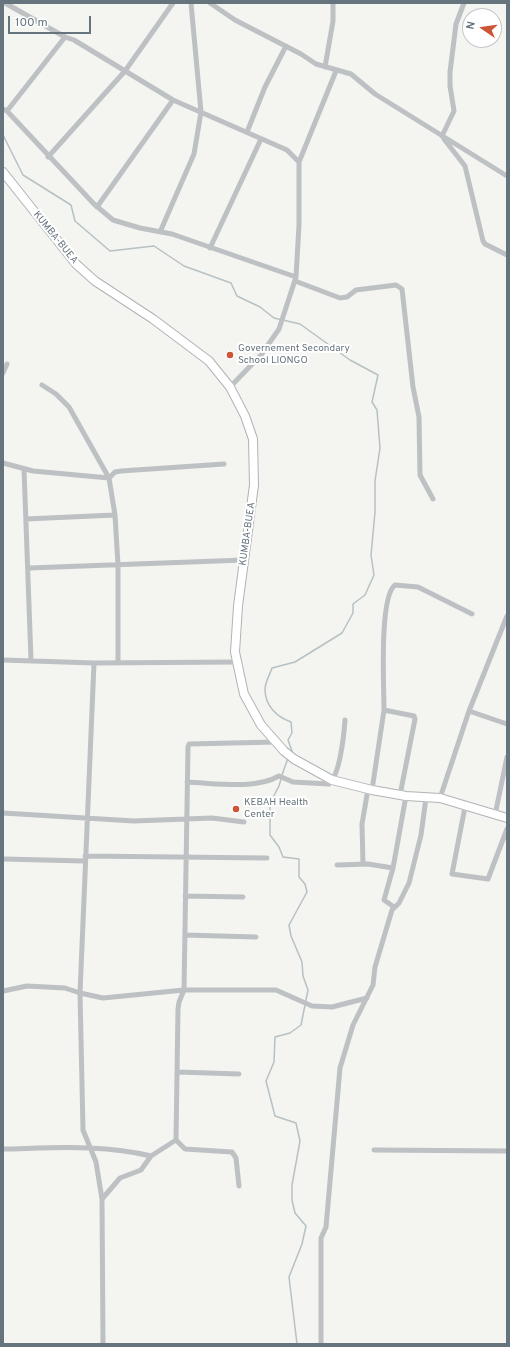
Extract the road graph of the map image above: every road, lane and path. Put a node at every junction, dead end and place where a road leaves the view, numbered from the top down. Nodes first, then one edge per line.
1 (5, 3) edge
2 (173, 3) edge
3 (191, 3) edge
4 (210, 3) edge
5 (333, 3) edge
6 (464, 3) edge
7 (65, 38) junction
8 (286, 46) junction
9 (325, 67) junction
10 (125, 71) junction
11 (336, 71) junction
12 (173, 100) junction
13 (5, 110) edge
14 (201, 112) junction
15 (247, 132) junction
16 (442, 136) junction
17 (262, 139) junction
18 (48, 156) junction
19 (299, 162) junction
20 (3, 172) edge
21 (507, 176) edge
22 (97, 207) junction
23 (160, 232) junction
24 (210, 248) junction
25 (507, 255) edge
26 (295, 279) junction
27 (7, 364) dead end
28 (3, 373) edge
29 (42, 385) dead end
30 (230, 387) junction
31 (3, 463) edge
32 (224, 464) dead end
33 (24, 469) junction
34 (109, 478) junction
35 (433, 499) dead end
36 (115, 516) junction
37 (26, 519) junction
38 (244, 560) junction
39 (118, 565) junction
40 (29, 568) junction
41 (472, 614) dead end
42 (507, 616) edge
43 (3, 660) edge
44 (31, 660) junction
45 (118, 662) junction
46 (237, 662) junction
47 (94, 663) junction
48 (384, 710) junction
49 (469, 711) junction
50 (345, 720) dead end
51 (507, 724) edge
52 (276, 742) junction
53 (507, 757) edge
54 (332, 780) junction
55 (187, 782) junction
56 (370, 790) junction
57 (403, 795) junction
58 (426, 798) junction
59 (440, 798) junction
60 (465, 807) junction
61 (3, 813) edge
62 (495, 815) junction
63 (87, 818) junction
64 (507, 818) edge
65 (186, 819) junction
66 (244, 822) dead end
67 (507, 829) edge
68 (267, 858) dead end
69 (3, 859) edge
70 (85, 859) junction
71 (185, 859) junction
72 (363, 864) junction
73 (337, 865) dead end
74 (393, 868) junction
75 (185, 896) junction
76 (243, 896) dead end
77 (394, 907) junction
78 (185, 936) junction
79 (256, 937) dead end
80 (184, 990) junction
81 (3, 991) edge
82 (80, 993) junction
83 (367, 998) junction
84 (178, 1072) junction
85 (239, 1074) dead end
86 (176, 1140) junction
87 (90, 1148) junction
88 (3, 1149) edge
89 (374, 1150) dead end
90 (507, 1151) edge
91 (151, 1156) junction
92 (239, 1186) dead end
93 (102, 1199) junction
94 (103, 1344) edge
95 (321, 1344) edge

1 - 7 street
2 - 10 street
3 - 14 street
4 - 8 street
5 - 9 street
6 - 16 street
7 - 10 street
7 - 13 street
8 - 9 street
8 - 15 street
9 - 11 street
10 - 12 street
10 - 18 street
11 - 16 street
11 - 19 street
12 - 14 street
12 - 22 street
13 - 18 street
14 - 15 street
14 - 23 street
15 - 17 street
16 - 21 street
16 - 25 street
17 - 19 street
17 - 24 street
18 - 22 street
19 - 26 street
20 - 30 highway, KUMBA-BUEA
22 - 23 street
23 - 24 street
24 - 26 street
26 - 30 street
26 - 35 street
27 - 28 street
29 - 34 street
30 - 38 highway, KUMBA-BUEA
31 - 33 street
32 - 34 street
33 - 34 street
33 - 37 street
34 - 36 street
36 - 37 street
36 - 39 street
37 - 40 street
38 - 39 street
38 - 46 highway, KUMBA-BUEA
39 - 40 street
39 - 45 street
40 - 44 street
41 - 48 street
42 - 49 street
43 - 44 street
44 - 47 street
45 - 46 street
45 - 47 street
46 - 52 highway, KUMBA-BUEA
47 - 63 street
48 - 56 street
48 - 57 street
49 - 51 street
49 - 59 street
50 - 54 street
52 - 54 highway, KUMBA-BUEA
52 - 55 street
53 - 62 street
54 - 55 street
54 - 56 highway, KUMBA-BUEA
55 - 65 street
56 - 57 highway, KUMBA-BUEA
56 - 72 street
57 - 58 highway, KUMBA-BUEA
57 - 74 street
58 - 59 highway, KUMBA-BUEA
58 - 77 street
59 - 60 highway, KUMBA-BUEA
60 - 62 highway, KUMBA-BUEA
60 - 67 street
61 - 63 street
62 - 64 highway, KUMBA-BUEA
63 - 65 street
63 - 70 street
65 - 66 street
65 - 71 street
68 - 71 street
69 - 70 street
70 - 71 street
70 - 82 street
71 - 75 street
72 - 73 street
72 - 74 street
74 - 77 street
75 - 76 street
75 - 78 street
77 - 83 street
78 - 79 street
78 - 80 street
80 - 82 street
80 - 83 street
80 - 84 street
81 - 82 street
82 - 87 street
83 - 95 street
84 - 85 street
84 - 86 street
86 - 91 street
86 - 92 street
87 - 88 street
87 - 91 street
87 - 93 street
89 - 90 street
91 - 93 street
93 - 94 street

